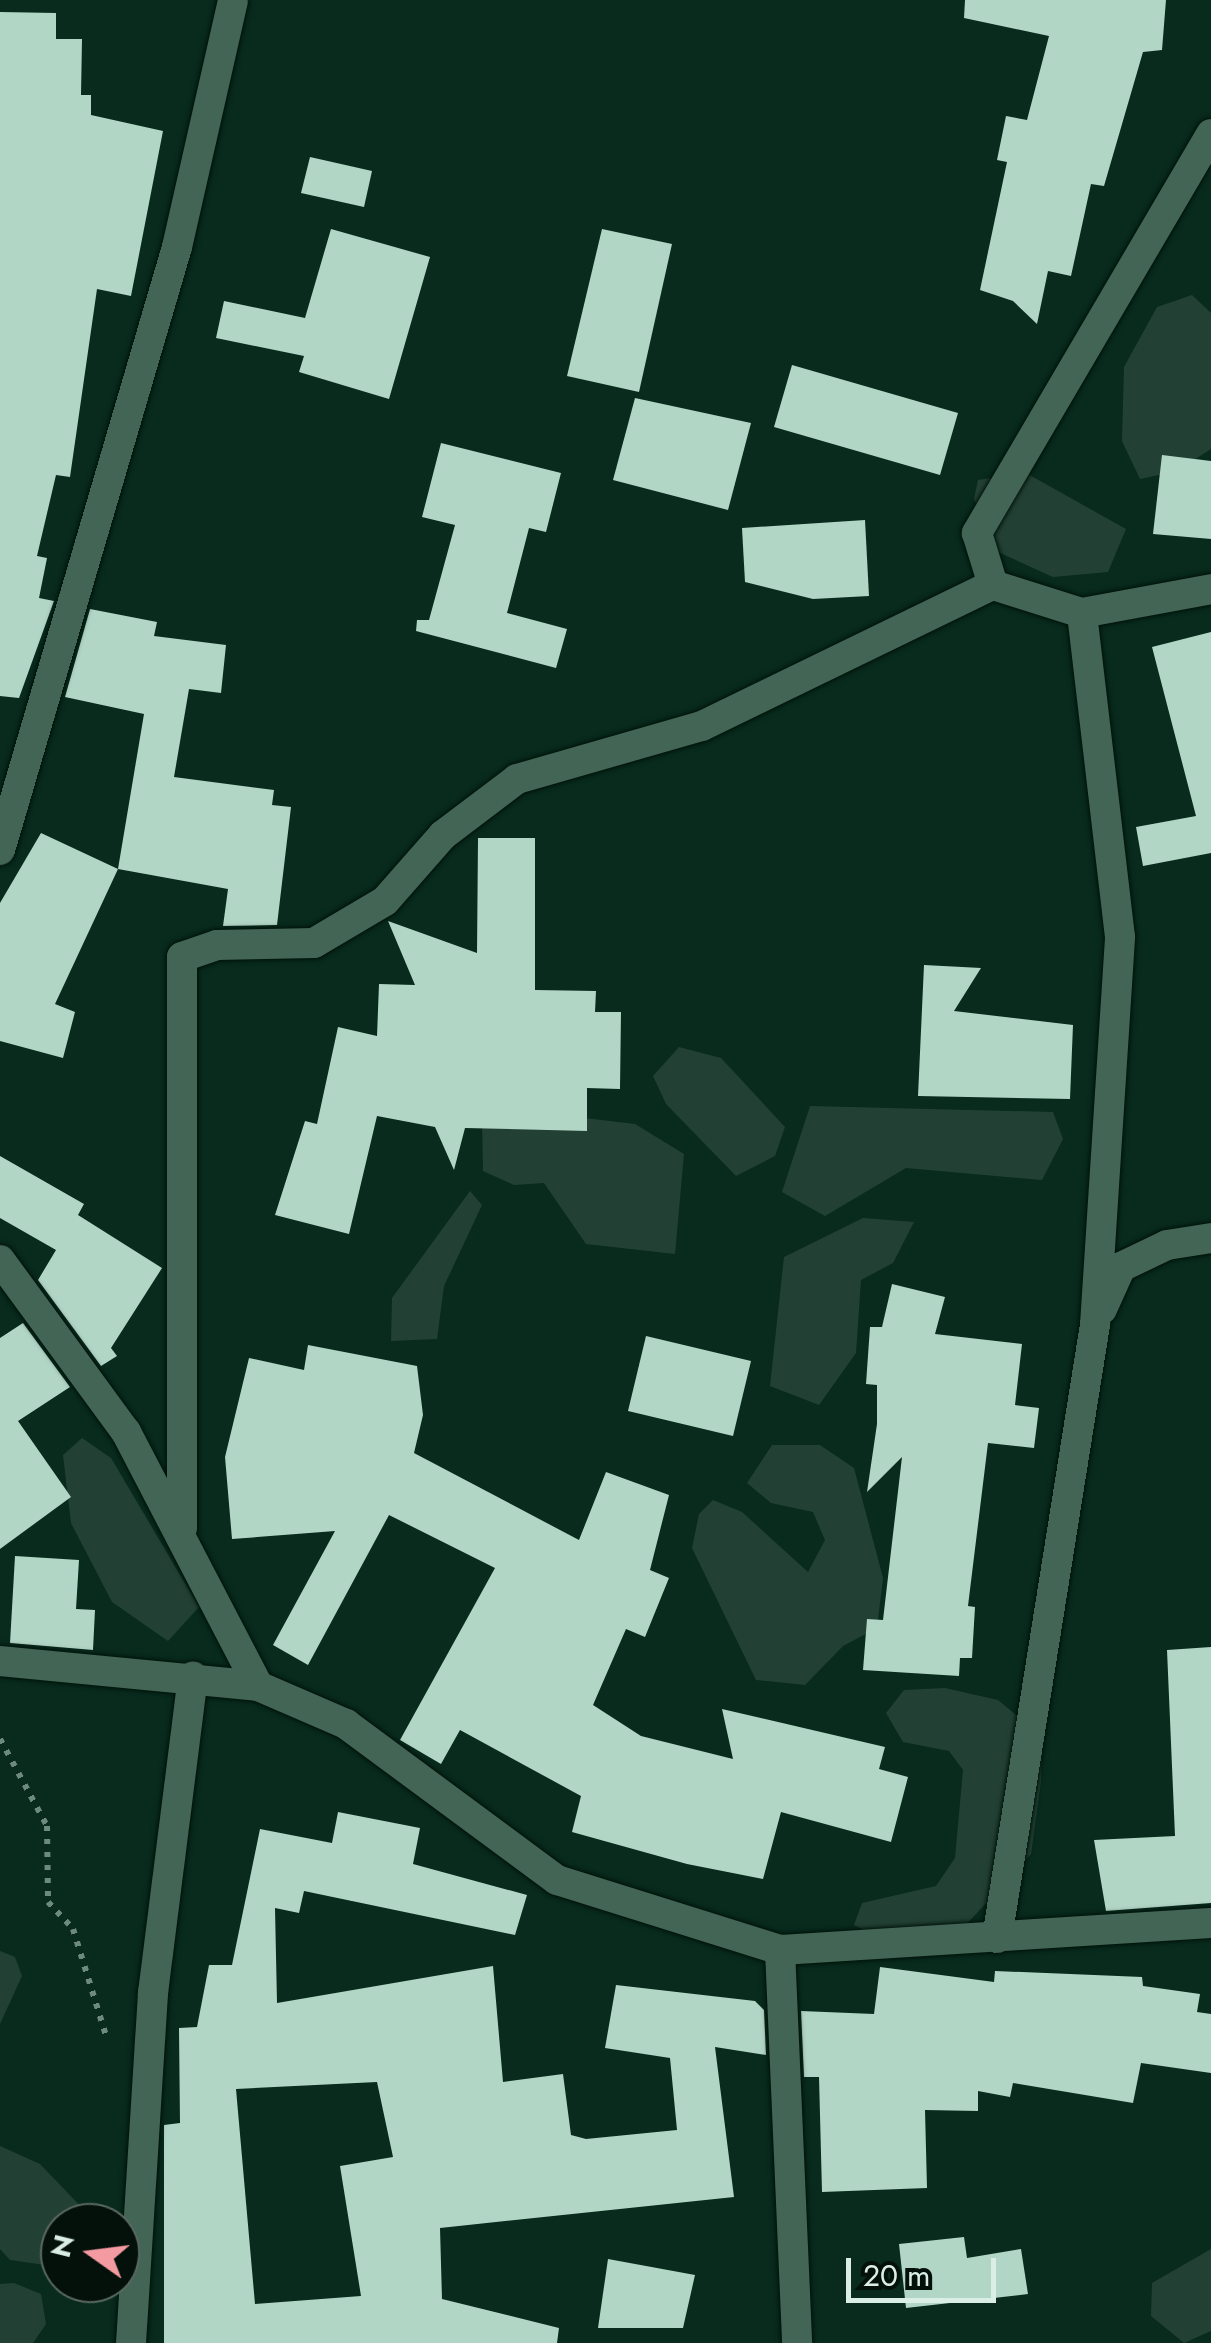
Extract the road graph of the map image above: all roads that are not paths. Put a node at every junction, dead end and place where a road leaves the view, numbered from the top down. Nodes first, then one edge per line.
1 (233, 0) edge
2 (1211, 134) edge
3 (993, 586) junction
4 (1211, 590) edge
5 (1082, 613) junction
6 (0, 850) edge
7 (1211, 1238) edge
8 (0, 1260) edge
9 (1095, 1324) junction
10 (182, 1529) junction
11 (0, 1661) edge
12 (193, 1677) junction
13 (258, 1686) junction
14 (1211, 1923) edge
15 (997, 1938) junction
16 (780, 1950) junction
17 (131, 2343) edge
18 (797, 2343) edge

1 - 6 street
2 - 3 street
3 - 5 street
3 - 10 street
4 - 5 street
5 - 9 street
7 - 9 street
8 - 10 street
9 - 15 street
10 - 13 street
11 - 12 street
12 - 13 street
12 - 17 street
13 - 16 street
14 - 15 street
15 - 16 street
16 - 18 street

